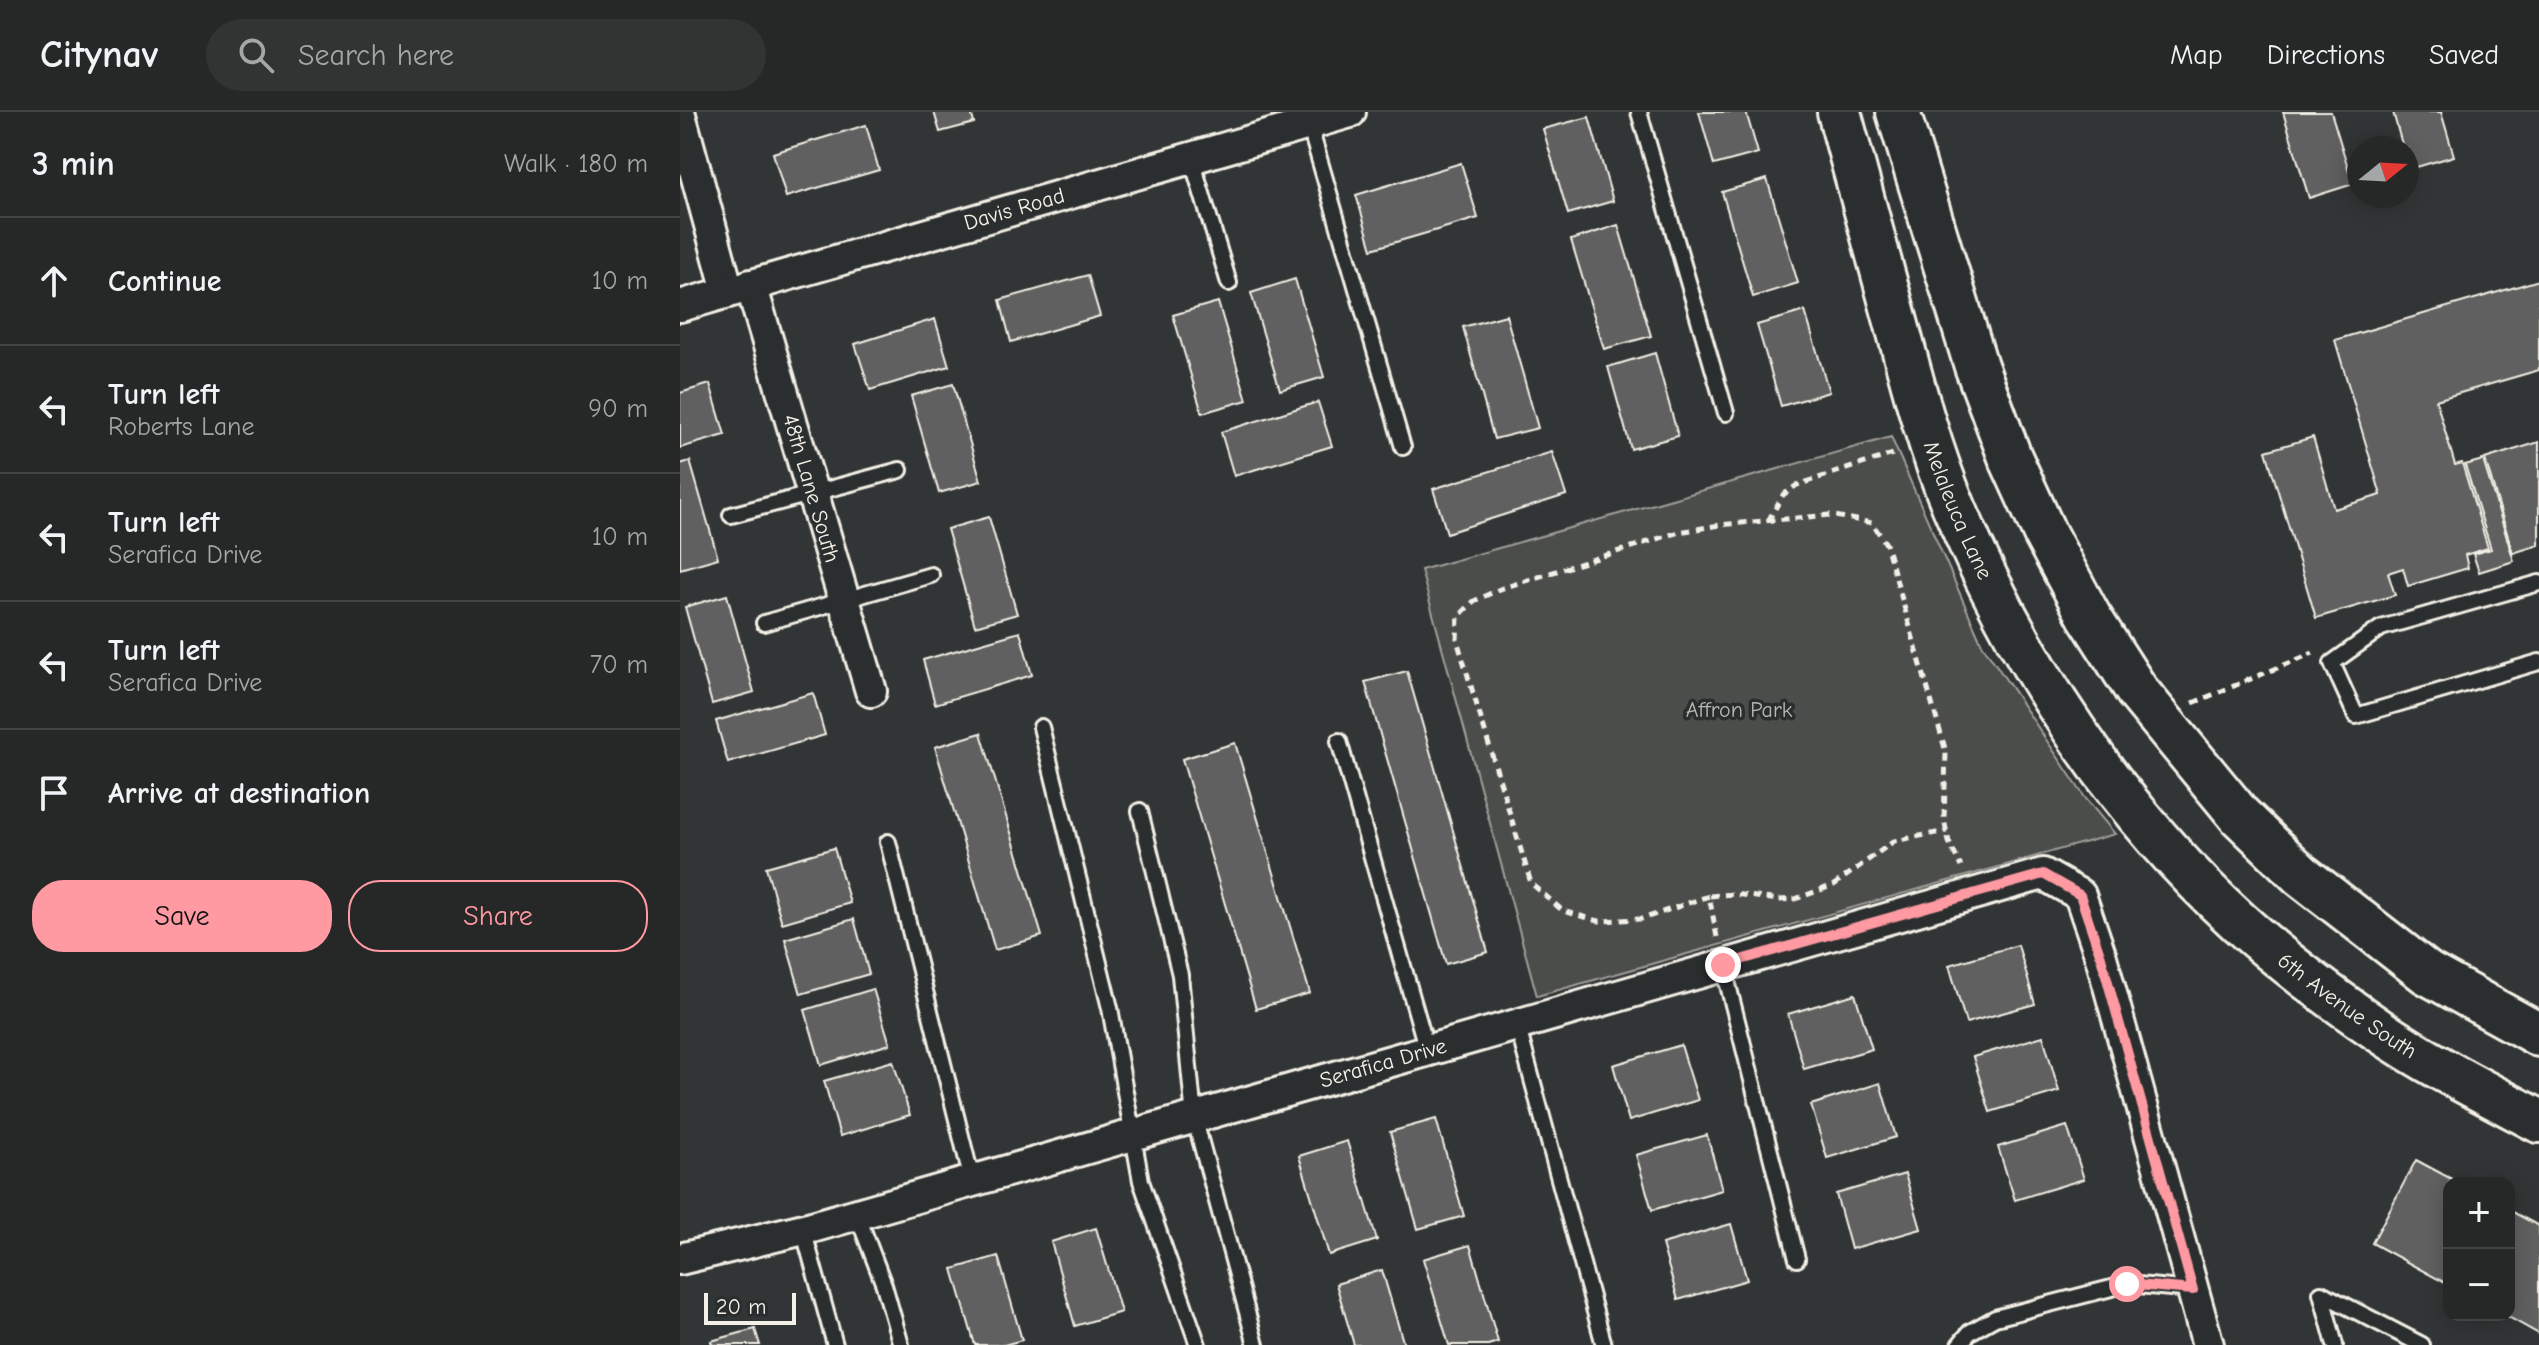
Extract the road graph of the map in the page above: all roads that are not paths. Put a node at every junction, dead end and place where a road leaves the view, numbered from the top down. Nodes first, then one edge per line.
1 (1350, 112) edge
2 (1639, 112) edge
3 (1839, 112) edge
4 (1898, 112) edge
5 (680, 115) edge
6 (1309, 124) junction
7 (1191, 157) junction
8 (1229, 283) dead end
9 (739, 288) junction
10 (680, 306) edge
11 (1726, 413) dead end
12 (1403, 447) dead end
13 (900, 470) dead end
14 (812, 493) junction
15 (731, 515) dead end
16 (931, 575) dead end
17 (2539, 583) edge
18 (844, 600) junction
19 (764, 623) dead end
20 (2539, 662) edge
21 (871, 691) dead end
22 (1041, 727) dead end
23 (1339, 741) dead end
24 (1140, 811) dead end
25 (888, 842) dead end
26 (2178, 861) joint
27 (1723, 965) junction
28 (1517, 1024) junction
29 (2539, 1035) edge
30 (1427, 1050) junction
31 (1194, 1117) junction
32 (2539, 1121) edge
33 (1132, 1135) junction
34 (972, 1180) junction
35 (857, 1214) junction
36 (803, 1229) junction
37 (680, 1259) edge
38 (1797, 1259) dead end
39 (2193, 1290) junction
40 (835, 1345) edge
41 (901, 1345) edge
42 (1198, 1345) edge
43 (1256, 1345) edge
44 (1604, 1345) edge
45 (1959, 1345) edge
46 (2208, 1345) edge
47 (2335, 1345) edge
48 (2422, 1345) edge

1 - 6 street, Davis Road
2 - 11 lane
3 - 26 street, Melaleuca Lane
4 - 29 street
5 - 9 street, 48th Lane South
6 - 7 street, Davis Road
6 - 12 lane
7 - 8 lane
7 - 9 street, Davis Road
9 - 10 street, Davis Road
9 - 14 street, 48th Lane South
13 - 14 lane
14 - 15 lane
14 - 18 street, 48th Lane South
16 - 18 lane
17 - 20 lane
18 - 19 lane
18 - 21 street, 48th Lane South
22 - 33 lane
23 - 30 lane
24 - 31 lane
25 - 34 lane
26 - 32 street, 6th Avenue South
27 - 28 street, Serafica Drive
27 - 38 lane
27 - 39 street, Serafica Drive
28 - 30 street, Serafica Drive
28 - 44 lane
30 - 31 street, Serafica Drive
31 - 33 street, Serafica Drive
31 - 43 lane
33 - 34 street, Serafica Drive
33 - 42 lane
34 - 35 street, Serafica Drive
35 - 36 street, Serafica Drive
35 - 41 lane
36 - 37 street, Serafica Drive
36 - 40 lane
39 - 45 lane
39 - 46 street
47 - 48 lane

